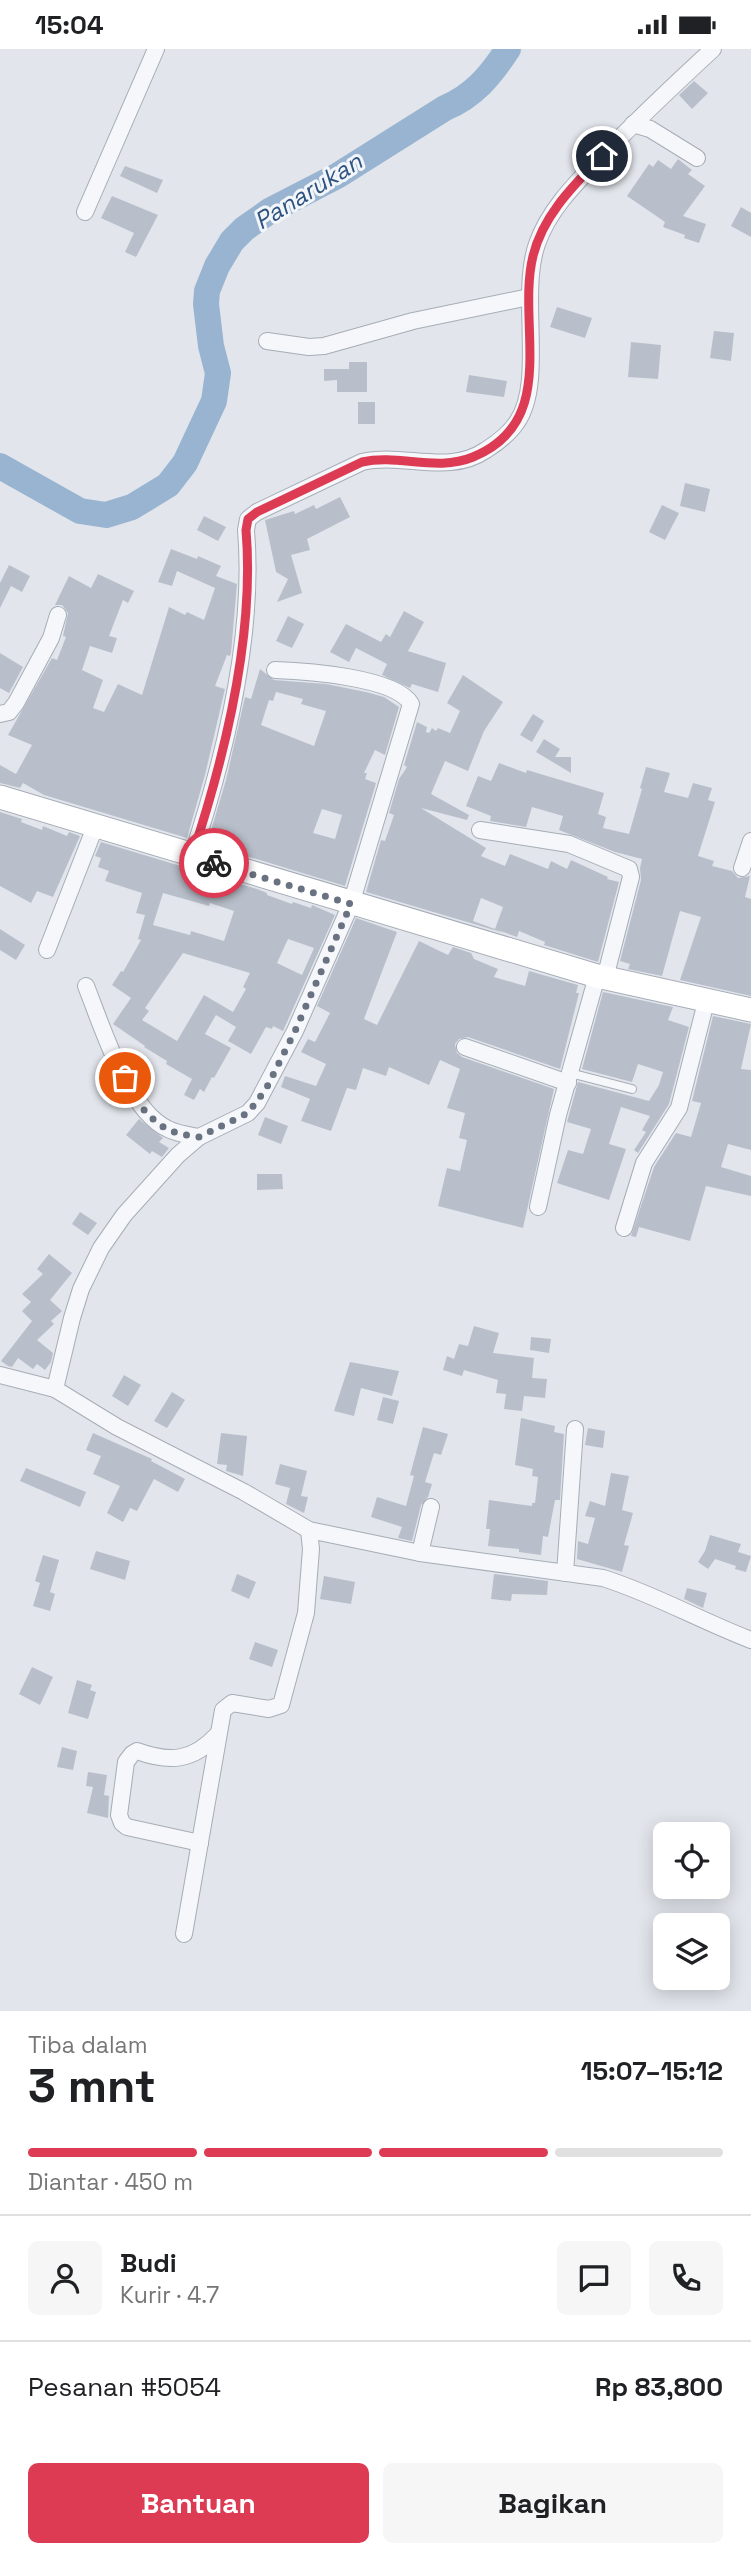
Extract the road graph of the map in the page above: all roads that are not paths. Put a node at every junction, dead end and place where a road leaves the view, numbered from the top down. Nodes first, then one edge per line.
1 (156, 49) edge
2 (713, 49) edge
3 (633, 124) junction
4 (697, 158) dead end
5 (85, 212) dead end
6 (529, 297) junction
7 (267, 341) dead end
8 (58, 615) dead end
9 (275, 670) dead end
10 (0, 714) edge
11 (0, 797) edge
12 (95, 827) junction
13 (480, 830) dead end
14 (751, 841) edge
15 (192, 856) junction
16 (742, 868) dead end
17 (351, 904) junction
18 (47, 950) dead end
19 (601, 977) junction
20 (86, 986) dead end
21 (706, 1002) junction
22 (751, 1010) edge
23 (465, 1047) dead end
24 (569, 1078) junction
25 (632, 1089) dead end
26 (199, 1137) junction
27 (538, 1206) dead end
28 (624, 1228) dead end
29 (0, 1375) edge
30 (55, 1389) junction
31 (575, 1429) dead end
32 (431, 1507) dead end
33 (310, 1530) junction
34 (420, 1553) junction
35 (565, 1573) junction
36 (751, 1640) edge
37 (217, 1735) junction
38 (200, 1843) junction
39 (184, 1934) dead end

1 - 5 street
2 - 3 street
3 - 4 street
3 - 6 street
6 - 7 street
6 - 15 street
8 - 10 street
9 - 17 street
11 - 12 street
12 - 15 street
12 - 18 street
13 - 19 street
14 - 16 street
15 - 17 street
17 - 19 street
17 - 26 street
19 - 21 street
19 - 24 street
20 - 26 street
21 - 22 street
21 - 28 street
23 - 24 street
24 - 25 lane
24 - 27 street
26 - 30 street
29 - 30 street
30 - 33 street
31 - 35 street
32 - 34 street
33 - 34 street
33 - 37 street
34 - 35 street
35 - 36 street
37 - 38 street
37 - 38 street
38 - 39 street

